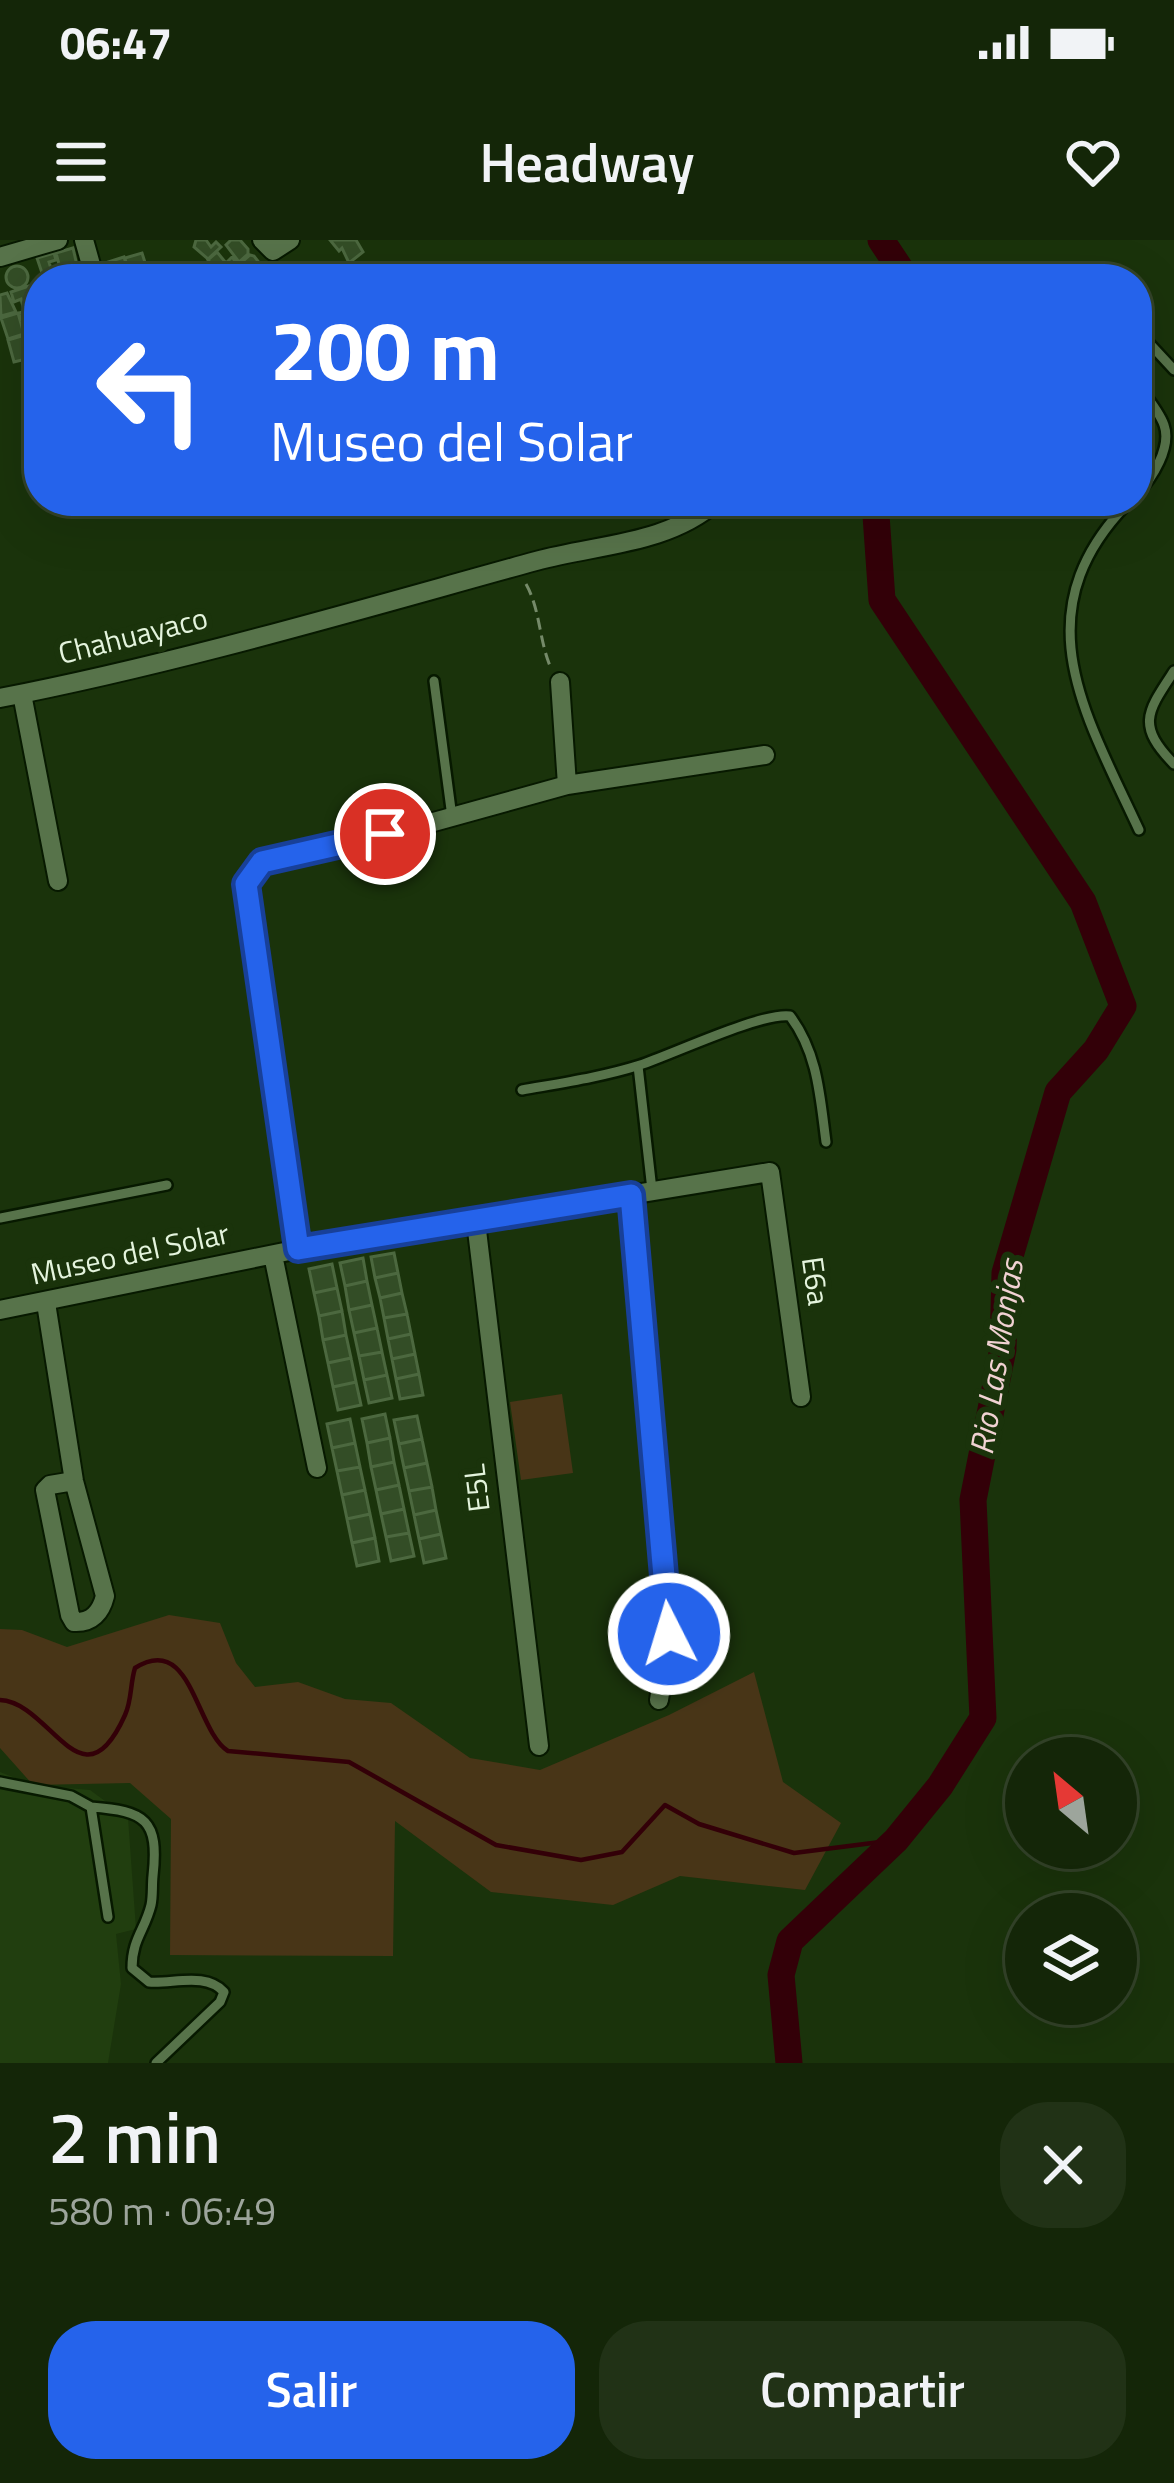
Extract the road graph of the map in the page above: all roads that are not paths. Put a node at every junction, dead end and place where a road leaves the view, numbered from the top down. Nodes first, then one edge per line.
1 (58, 240) edge
2 (262, 240) edge
3 (290, 240) edge
4 (0, 257) edge
5 (1152, 346) edge
6 (1174, 370) edge
7 (1152, 406) edge
8 (1152, 474) edge
9 (693, 516) edge
10 (1117, 516) edge
11 (1174, 671) edge
12 (434, 681) dead end
13 (560, 682) road end
14 (22, 694) junction
15 (0, 698) edge
16 (766, 755) dead end
17 (1174, 764) edge
18 (567, 784) junction
19 (452, 817) junction
20 (1139, 830) dead end
21 (58, 881) dead end
22 (638, 1066) junction
23 (522, 1090) dead end
24 (826, 1142) dead end
25 (770, 1172) joint
26 (167, 1185) dead end
27 (652, 1190) junction
28 (631, 1195) junction
29 (0, 1218) edge
30 (476, 1222) junction
31 (298, 1249) junction
32 (273, 1255) junction
33 (46, 1303) junction
34 (0, 1310) edge
35 (801, 1397) dead end
36 (316, 1468) dead end
37 (74, 1481) junction
38 (659, 1700) dead end
39 (539, 1746) dead end
40 (0, 1782) edge
41 (91, 1807) junction
42 (108, 1917) dead end
43 (156, 2063) edge

1 - 4 street
2 - 3 street
5 - 6 lane
7 - 8 lane
9 - 14 street, Chahuayaco
10 - 20 lane
11 - 17 lane
12 - 19 lane
13 - 18 street
14 - 15 street, Chahuayaco
14 - 21 street
16 - 18 street
18 - 19 street
19 - 31 street
22 - 23 lane
22 - 24 lane
22 - 27 lane
25 - 27 street, Museo del Solar
25 - 35 street, E6a
26 - 29 lane
27 - 28 street, Museo del Solar
28 - 30 street, Museo del Solar
28 - 38 street
30 - 31 street, Museo del Solar
30 - 39 street, E5L
31 - 32 street, Museo del Solar
32 - 33 street, Museo del Solar
32 - 36 street
33 - 34 street, Museo del Solar
33 - 37 street
37 - 37 street
40 - 41 lane
41 - 42 lane
41 - 43 lane

